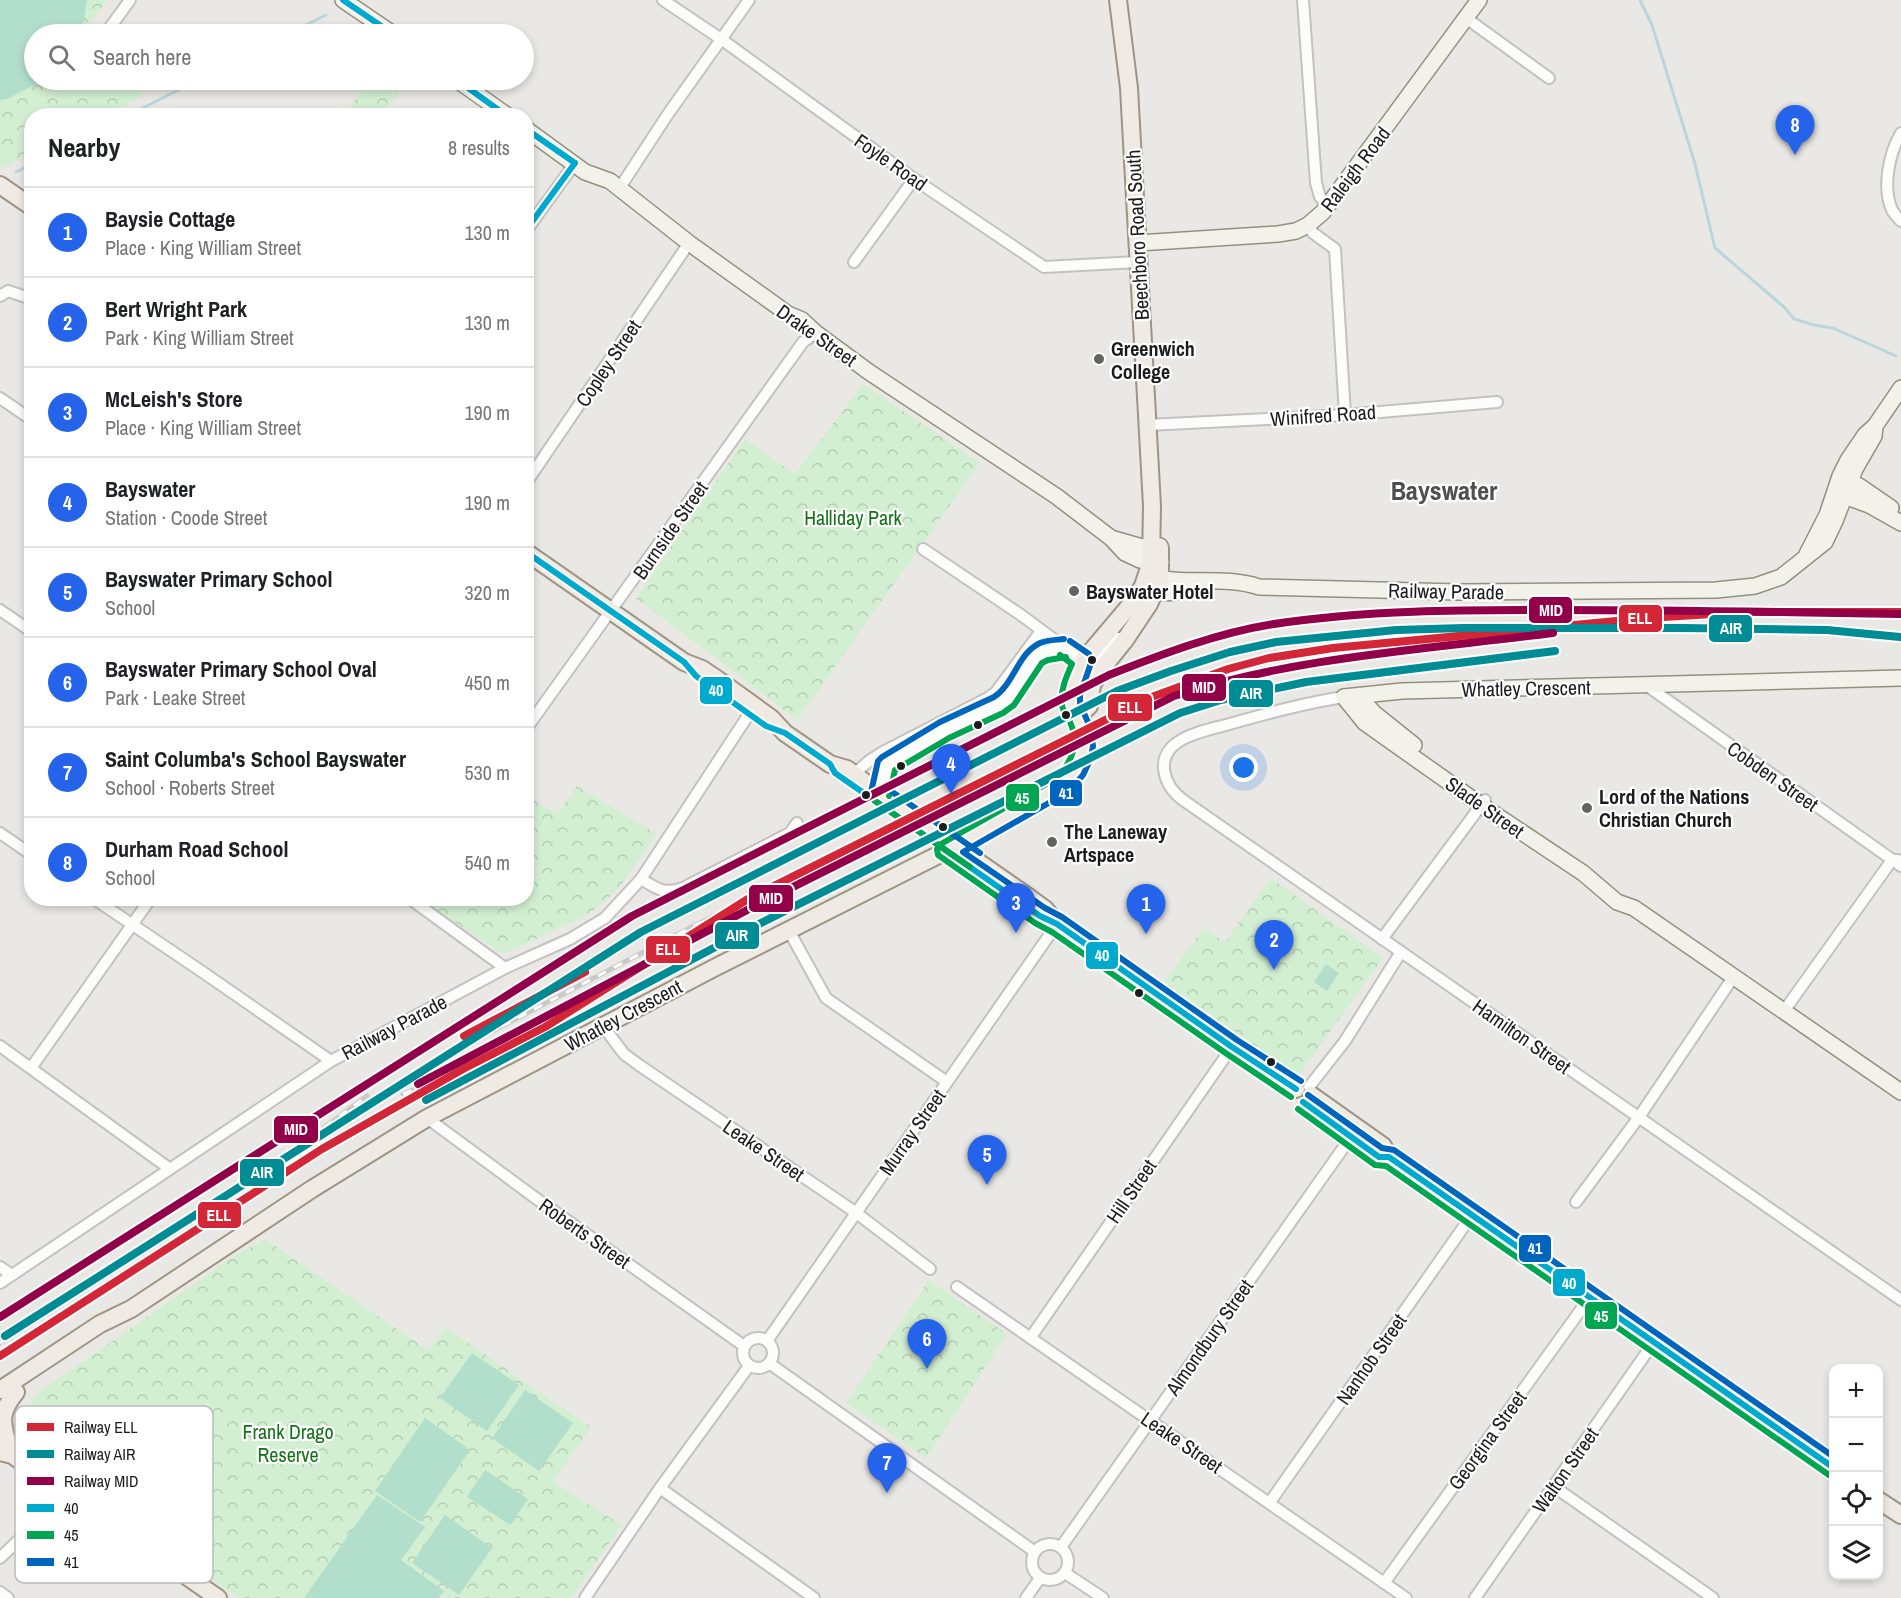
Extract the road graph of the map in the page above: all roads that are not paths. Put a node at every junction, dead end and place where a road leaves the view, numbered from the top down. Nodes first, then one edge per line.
1 (130, 0) edge
2 (343, 0) edge
3 (663, 0) edge
4 (749, 0) edge
5 (1118, 0) edge
6 (1304, 0) edge
7 (1479, 0) edge
8 (1466, 18) junction
9 (113, 24) edge
10 (378, 24) edge
11 (721, 39) junction
12 (1549, 78) dead end
13 (471, 90) edge
14 (497, 108) edge
15 (1901, 133) edge
16 (534, 135) edge
17 (575, 163) junction
18 (914, 179) junction
19 (0, 185) edge
20 (620, 189) junction
21 (24, 202) edge
22 (1329, 205) junction
23 (534, 220) edge
24 (1901, 221) edge
25 (1308, 225) junction
26 (689, 243) junction
27 (1138, 243) junction
28 (854, 262) dead end
29 (1138, 262) junction
30 (0, 296) edge
31 (24, 296) edge
32 (816, 333) junction
33 (1901, 388) edge
34 (1, 401) edge
35 (1497, 402) dead end
36 (24, 415) edge
37 (1346, 415) junction
38 (1148, 425) junction
39 (534, 471) edge
40 (1842, 486) junction
41 (1901, 516) edge
42 (1901, 523) edge
43 (923, 549) dead end
44 (534, 558) edge
45 (1154, 569) junction
46 (0, 610) edge
47 (612, 612) junction
48 (24, 626) edge
49 (1041, 631) junction
50 (1127, 637) junction
51 (1065, 648) junction
52 (1083, 661) junction
53 (684, 662) junction
54 (1901, 678) edge
55 (1646, 685) junction
56 (1351, 696) junction
57 (749, 714) junction
58 (1078, 716) junction
59 (534, 718) edge
60 (785, 733) junction
61 (1166, 758) joint
62 (830, 764) junction
63 (854, 774) junction
64 (880, 794) junction
65 (1483, 802) junction
66 (797, 823) dead end
67 (0, 833) edge
68 (951, 848) junction
69 (24, 850) edge
70 (1898, 862) edge
71 (641, 879) junction
72 (104, 906) edge
73 (145, 906) edge
74 (420, 906) edge
75 (1057, 924) junction
76 (131, 925) junction
77 (788, 929) junction
78 (1382, 939) junction
79 (1401, 952) junction
80 (505, 968) junction
81 (1734, 976) junction
82 (1784, 1011) junction
83 (603, 1026) junction
84 (0, 1046) edge
85 (1232, 1047) junction
86 (331, 1061) junction
87 (31, 1068) junction
88 (947, 1082) junction
89 (1901, 1092) edge
90 (1305, 1093) junction
91 (1639, 1117) junction
92 (427, 1118) junction
93 (1355, 1132) junction
94 (170, 1169) junction
95 (1576, 1202) dead end
96 (855, 1212) junction
97 (1472, 1215) junction
98 (0, 1267) edge
99 (930, 1269) dead end
100 (12, 1275) junction
101 (0, 1283) edge
102 (957, 1287) dead end
103 (1590, 1297) junction
104 (1901, 1300) edge
105 (1031, 1337) junction
106 (767, 1341) junction
107 (1654, 1342) junction
108 (744, 1346) junction
109 (769, 1363) junction
110 (749, 1366) junction
111 (8, 1391) edge
112 (0, 1404) edge
113 (1150, 1420) junction
114 (5, 1448) edge
115 (1829, 1465) edge
116 (1553, 1486) junction
117 (660, 1488) junction
118 (1270, 1502) junction
119 (1883, 1503) edge
120 (1901, 1515) edge
121 (15, 1544) edge
122 (1060, 1547) junction
123 (1035, 1552) junction
124 (0, 1558) edge
125 (1065, 1573) junction
126 (1040, 1578) junction
127 (197, 1583) edge
128 (1384, 1583) junction
129 (0, 1592) edge
130 (8, 1598) edge
131 (218, 1598) edge
132 (585, 1598) edge
133 (814, 1598) edge
134 (1026, 1598) edge
135 (1103, 1598) edge
136 (1406, 1598) edge
137 (1475, 1598) edge
138 (1713, 1598) edge

1 - 9 street
2 - 10 street
3 - 11 street, Foyle Road
4 - 11 street
5 - 27 main road, Beechboro Road South
6 - 22 street
7 - 8 street, Raleigh Road
8 - 12 street
8 - 22 street, Raleigh Road
11 - 18 street, Foyle Road
11 - 20 street
13 - 14 street
15 - 24 street
16 - 17 street, Drake Street
17 - 20 street, Drake Street
17 - 23 street
18 - 28 street
18 - 29 street, Foyle Road
19 - 21 main road
20 - 26 street, Drake Street
22 - 25 street, Raleigh Road
25 - 27 street, Raleigh Road
25 - 37 street
26 - 32 street, Drake Street
26 - 39 street, Copley Street
27 - 29 main road, Beechboro Road South
29 - 38 main road, Beechboro Road South
30 - 31 street
32 - 45 street, Drake Street
32 - 47 street, Burnside Street
33 - 40 street, Railway Parade
34 - 36 street
35 - 37 street, Winifred Road
37 - 38 street, Winifred Road
38 - 45 main road, Beechboro Road South
40 - 41 street
40 - 42 street
40 - 45 street, Railway Parade
43 - 49 street
44 - 47 main road
45 - 50 main road
45 - 52 main road
46 - 48 street
47 - 53 main road
47 - 59 street, Burnside Street
49 - 51 street
49 - 63 street
50 - 52 street
50 - 58 main road
51 - 52 street
51 - 64 street
52 - 58 main road, Whatley Crescent
53 - 57 main road
53 - 60 main road
54 - 55 street, Whatley Crescent
55 - 56 street, Whatley Crescent
55 - 70 street, Cobden Street
56 - 61 street, Whatley Crescent
56 - 65 street, Slade Street
57 - 60 main road
57 - 71 street, Railway Parade
58 - 68 main road, Whatley Crescent
60 - 62 main road
61 - 78 street, Hamilton Street
62 - 63 main road
62 - 68 main road
63 - 64 main road
64 - 68 main road
65 - 78 street
65 - 81 street, Slade Street
66 - 71 street
67 - 69 street
68 - 75 main road
68 - 75 main road
68 - 77 main road, Whatley Crescent
70 - 82 street
71 - 80 street, Railway Parade
72 - 76 street
73 - 76 street
74 - 80 street
75 - 85 main road
75 - 88 street, Murray Street
76 - 86 street
76 - 87 street
77 - 83 main road, Whatley Crescent
77 - 88 street
78 - 79 street, Hamilton Street
79 - 90 street
79 - 91 street, Hamilton Street
80 - 86 street, Railway Parade
81 - 82 street, Slade Street
81 - 91 street
82 - 89 street, Slade Street
83 - 92 main road, Whatley Crescent
83 - 96 street, Leake Street
84 - 87 street
85 - 90 main road
85 - 105 street, Hill Street
86 - 94 street, Railway Parade
87 - 94 street
88 - 96 street, Murray Street
90 - 93 main road
91 - 95 street
91 - 104 street, Hamilton Street
92 - 108 street, Roberts Street
92 - 111 main road, Whatley Crescent
93 - 97 main road
93 - 113 street, Almondbury Street
94 - 100 street, Railway Parade
96 - 99 street, Leake Street
96 - 106 street, Murray Street
97 - 103 main road
97 - 118 street, Nanhob Street
98 - 100 street
100 - 101 street, Railway Parade
102 - 105 street, Leake Street
103 - 107 main road
103 - 128 street, Georgina Street
105 - 113 street, Leake Street
106 - 108 street
106 - 109 street
107 - 115 main road
107 - 116 street, Walton Street
108 - 110 street
109 - 110 street
109 - 123 street
110 - 117 street
111 - 112 main road, Whatley Crescent
111 - 114 main road
113 - 118 street, Leake Street
113 - 122 street, Almondbury Street
116 - 137 street, Walton Street
116 - 138 street
117 - 132 street
117 - 133 street
118 - 128 street, Leake Street
119 - 120 main road
121 - 124 street
122 - 123 street
122 - 125 street
123 - 126 street
125 - 126 street
125 - 135 street
126 - 134 street
127 - 131 main road
128 - 136 street, Leake Street
129 - 130 street

